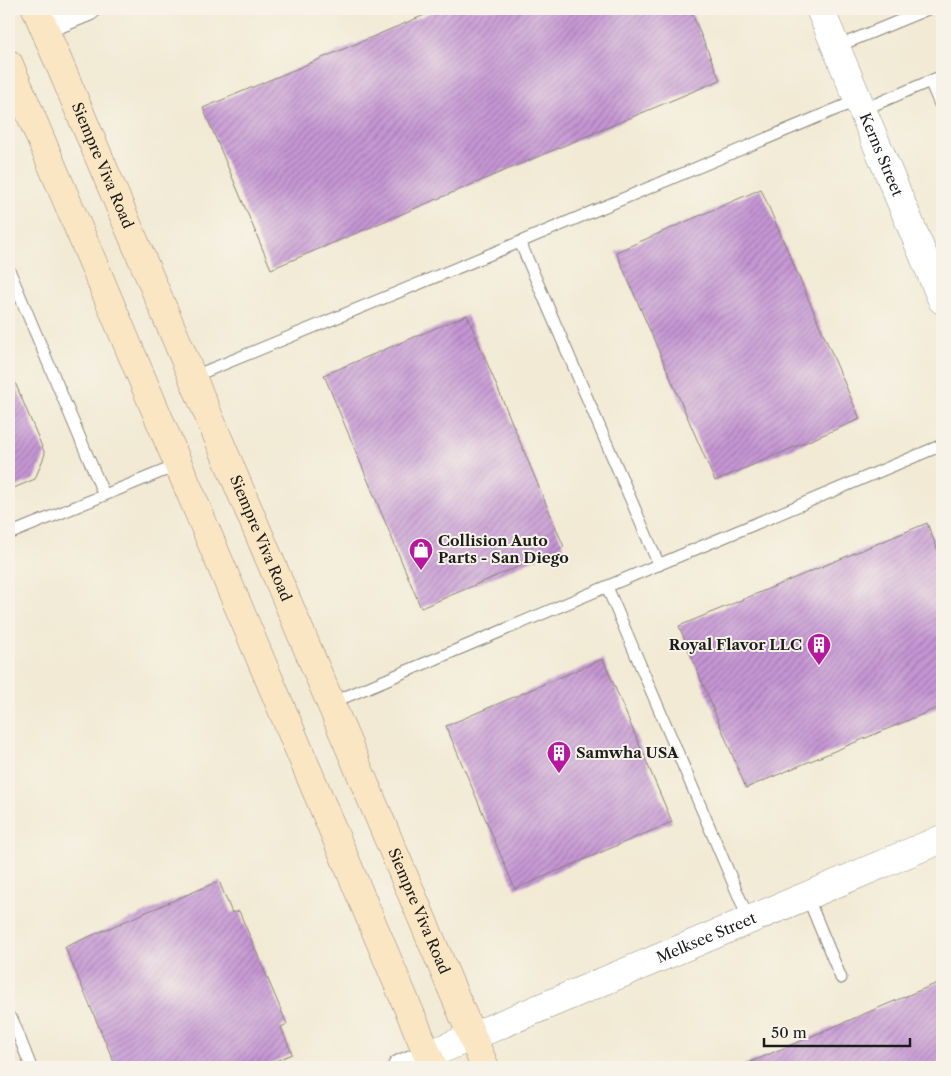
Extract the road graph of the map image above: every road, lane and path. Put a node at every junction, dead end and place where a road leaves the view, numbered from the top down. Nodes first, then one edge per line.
1 (88, 9) edge
2 (820, 9) edge
3 (928, 9) edge
4 (901, 14) edge
5 (40, 18) edge
6 (836, 47) junction
7 (9, 64) edge
8 (942, 76) edge
9 (930, 81) junction
10 (860, 105) junction
11 (942, 109) edge
12 (520, 242) junction
13 (9, 270) edge
14 (942, 300) edge
15 (192, 377) junction
16 (942, 446) edge
17 (178, 465) junction
18 (104, 495) junction
19 (9, 534) edge
20 (659, 565) junction
21 (607, 587) junction
22 (330, 703) junction
23 (942, 839) edge
24 (807, 896) junction
25 (749, 920) junction
26 (841, 978) dead end
27 (9, 1017) edge
28 (472, 1037) junction
29 (430, 1061) edge
30 (31, 1067) edge
31 (400, 1067) edge
32 (485, 1067) edge

1 - 5 street
2 - 6 street, Kerns Street
3 - 4 lane
4 - 6 lane
5 - 15 main road, Siempre Viva Road
6 - 10 street, Kerns Street
7 - 17 main road
8 - 9 lane
9 - 10 lane
9 - 11 lane
10 - 12 lane
10 - 14 street, Kerns Street
12 - 15 lane
12 - 20 lane
13 - 18 lane
15 - 22 main road, Siempre Viva Road
16 - 20 lane
17 - 18 lane
17 - 29 main road
18 - 19 lane
20 - 21 lane
21 - 22 lane
21 - 25 lane
22 - 28 main road, Siempre Viva Road
23 - 24 street, Melksee Street
24 - 25 street, Melksee Street
24 - 26 lane
25 - 28 street, Melksee Street
27 - 30 lane
28 - 29 street, Melksee Street
28 - 32 main road, Siempre Viva Road
29 - 31 street

